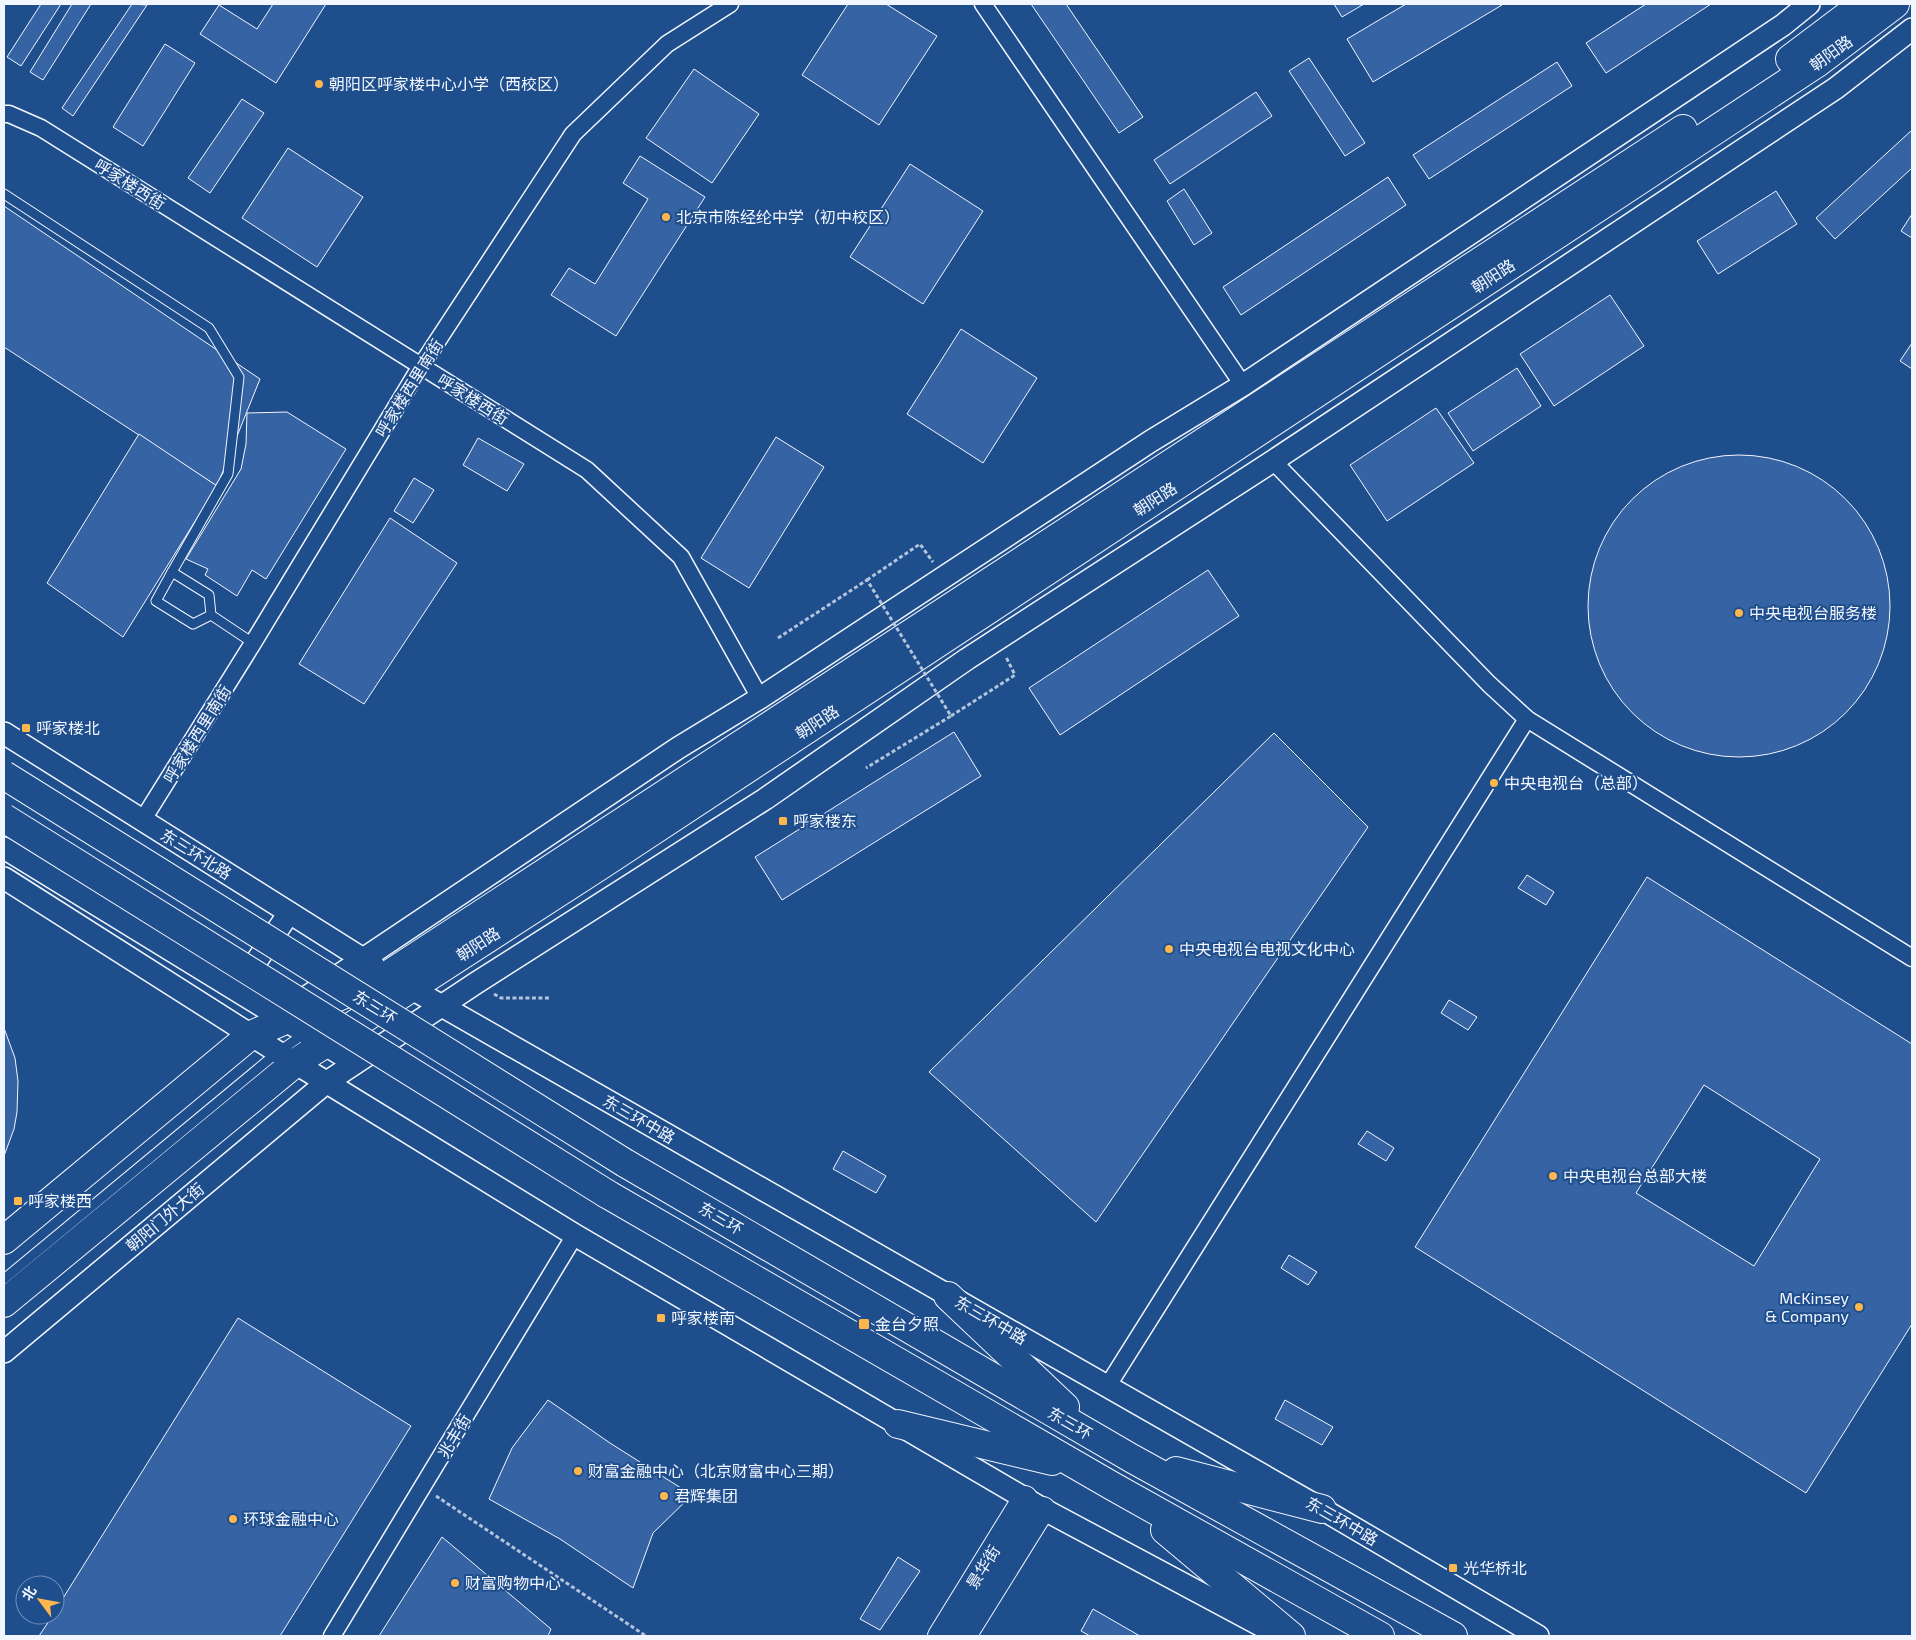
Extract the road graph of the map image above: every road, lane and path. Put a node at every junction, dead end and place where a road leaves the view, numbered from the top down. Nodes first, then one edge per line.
1 (730, 4) edge
2 (983, 4) edge
3 (1809, 4) edge
4 (1863, 4) edge
5 (1895, 4) edge
6 (1912, 29) edge
7 (6, 114) edge
8 (4, 194) edge
9 (421, 366) junction
10 (1243, 385) junction
11 (1272, 461) junction
12 (920, 544) dead end
13 (172, 572) junction
14 (867, 580) junction
15 (211, 616) junction
16 (778, 638) dead end
17 (253, 643) junction
18 (1015, 675) dead end
19 (760, 698) junction
20 (951, 716) junction
21 (1527, 719) junction
22 (4, 733) edge
23 (866, 768) dead end
24 (4, 775) edge
25 (4, 818) edge
26 (142, 821) junction
27 (4, 848) edge
28 (4, 878) edge
29 (289, 913) junction
30 (1912, 958) edge
31 (364, 960) junction
32 (399, 981) junction
33 (237, 991) junction
34 (350, 1001) dead end
35 (442, 1006) junction
36 (335, 1012) dead end
37 (220, 1016) junction
38 (304, 1027) junction
39 (250, 1034) junction
40 (286, 1057) junction
41 (355, 1064) junction
42 (327, 1082) junction
43 (575, 1235) junction
44 (4, 1240) edge
45 (4, 1279) edge
46 (948, 1296) junction
47 (4, 1303) edge
48 (4, 1352) edge
49 (1107, 1387) junction
50 (898, 1424) junction
51 (1101, 1440) junction
52 (1131, 1458) junction
53 (1083, 1468) junction
54 (1114, 1487) junction
55 (423, 1488) junction
56 (1034, 1503) junction
57 (1322, 1509) junction
58 (332, 1636) edge
59 (646, 1636) edge
60 (940, 1636) edge
61 (964, 1636) edge
62 (1282, 1636) edge
63 (1291, 1636) edge
64 (1380, 1636) edge
65 (1453, 1636) edge
66 (1538, 1636) edge

1 - 9 street, 呼家楼西里南街
2 - 10 street
3 - 10 street
4 - 32 highway, 朝阳路
5 - 32 highway, 朝阳路
6 - 11 street, 朝阳路
7 - 9 street, 呼家楼西街
8 - 13 lane
9 - 17 street, 呼家楼西里南街
9 - 19 street, 呼家楼西街
10 - 19 street
11 - 21 street
11 - 35 street, 朝阳路
12 - 14 path
13 - 15 lane
13 - 15 lane
14 - 16 path, bridge
14 - 20 path, bridge
15 - 17 lane
17 - 26 street, 呼家楼西里南街
18 - 20 path
19 - 31 street
20 - 23 path, bridge
21 - 30 street
21 - 49 street
22 - 26 street, 东三环北路
24 - 51 highway, 东三环, bridge
25 - 53 highway, 东三环, bridge
26 - 29 street, 东三环北路
27 - 33 street
28 - 37 street
29 - 31 street, 东三环北路
29 - 33 street
31 - 32 street, 东三环北路
31 - 38 street
32 - 34 lane
32 - 35 street, 东三环中路
32 - 38 highway
32 - 38 highway
33 - 37 street
33 - 38 street
35 - 41 street, 朝阳路
35 - 46 street, 东三环中路
36 - 38 lane
37 - 39 street
38 - 39 highway
38 - 40 highway
38 - 41 street
39 - 40 street
39 - 44 highway
40 - 42 street
40 - 45 lane
40 - 47 highway
41 - 42 street, 朝阳门外大街
42 - 43 street
42 - 48 street, 朝阳门外大街
43 - 50 street
43 - 55 street, 兆丰街
46 - 49 street, 东三环中路
46 - 51 highway
49 - 57 street, 东三环中路
50 - 53 highway
50 - 56 street
51 - 52 highway, 东三环
52 - 57 highway
52 - 65 highway, 东三环
53 - 54 highway, 东三环
54 - 63 highway
54 - 64 highway, 东三环
55 - 58 street, 兆丰街
55 - 59 path
56 - 60 main road, 景华街
56 - 61 main road, 景华街
56 - 62 street
57 - 66 street, 东三环中路

